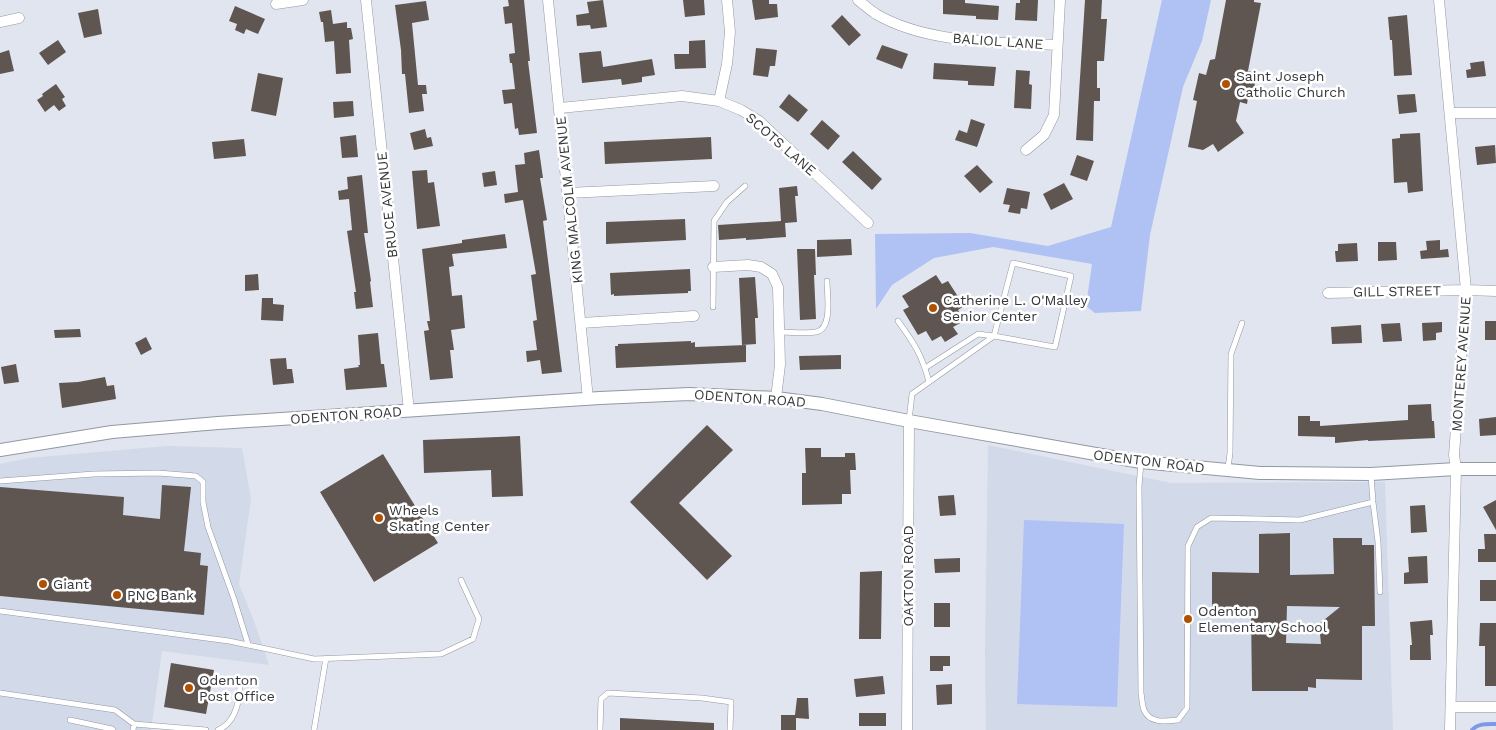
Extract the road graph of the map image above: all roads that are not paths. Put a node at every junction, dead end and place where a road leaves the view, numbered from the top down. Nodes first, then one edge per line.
1 (304, 0) edge
2 (366, 0) edge
3 (548, 0) edge
4 (727, 0) edge
5 (858, 0) edge
6 (1060, 0) edge
7 (1439, 0) edge
8 (276, 4) dead end
9 (19, 18) dead end
10 (0, 22) edge
11 (1057, 45) junction
12 (719, 101) junction
13 (560, 108) junction
14 (1450, 113) junction
15 (1496, 113) edge
16 (1026, 150) dead end
17 (714, 186) dead end
18 (745, 186) dead end
19 (568, 193) junction
20 (868, 223) dead end
21 (713, 267) junction
22 (827, 281) dead end
23 (1466, 290) junction
24 (1496, 291) edge
25 (1328, 293) dead end
26 (713, 307) dead end
27 (694, 316) dead end
28 (898, 320) dead end
29 (581, 322) junction
30 (1242, 323) dead end
31 (779, 332) junction
32 (994, 336) junction
33 (925, 368) junction
34 (929, 382) junction
35 (776, 398) junction
36 (588, 399) junction
37 (409, 411) junction
38 (909, 421) junction
39 (0, 450) edge
40 (1141, 462) junction
41 (1456, 469) junction
42 (1496, 469) edge
43 (1228, 470) junction
44 (1371, 474) junction
45 (0, 481) edge
46 (1372, 502) junction
47 (461, 580) dead end
48 (1380, 592) dead end
49 (0, 611) edge
50 (248, 644) junction
51 (326, 658) junction
52 (240, 687) dead end
53 (0, 693) edge
54 (1451, 707) junction
55 (1496, 708) edge
56 (70, 720) dead end
57 (133, 727) edge
58 (315, 729) edge
59 (113, 730) edge
60 (206, 730) edge
61 (218, 730) edge
62 (600, 730) edge
63 (730, 730) edge
64 (907, 730) edge
65 (1450, 730) edge

1 - 8 street
2 - 37 street, BRUCE AVENUE
3 - 13 street, KING MALCOLM AVENUE
4 - 12 street
5 - 11 street, BALIOL LANE
6 - 11 street
7 - 14 street, MONTEREY AVENUE
9 - 10 street
11 - 16 street
12 - 13 street, SCOTS LANE
12 - 20 street, SCOTS LANE
13 - 19 street, KING MALCOLM AVENUE
14 - 15 street
14 - 23 street, MONTEREY AVENUE
17 - 19 street
18 - 21 lane
19 - 29 street, KING MALCOLM AVENUE
21 - 26 lane
21 - 31 street
22 - 31 lane
23 - 24 street, GILL STREET
23 - 25 street, GILL STREET
23 - 41 street, MONTEREY AVENUE
27 - 29 street
28 - 33 lane
29 - 36 street, KING MALCOLM AVENUE
30 - 43 lane
31 - 35 street
32 - 32 lane
32 - 33 lane
32 - 34 lane
33 - 34 lane
34 - 38 lane
35 - 36 street, ODENTON ROAD
35 - 38 street, ODENTON ROAD
36 - 37 street, ODENTON ROAD
37 - 39 street, ODENTON ROAD
38 - 40 street, ODENTON ROAD
38 - 64 street, OAKTON ROAD
40 - 43 street, ODENTON ROAD
40 - 46 lane
41 - 42 street, ODENTON ROAD
41 - 44 street, ODENTON ROAD
41 - 54 street, MONTEREY AVENUE
43 - 44 street, ODENTON ROAD
44 - 46 lane
45 - 50 lane
46 - 48 lane
47 - 51 lane
49 - 50 lane
50 - 51 lane
51 - 58 lane
52 - 61 lane
53 - 57 lane
54 - 55 street
54 - 65 street, MONTEREY AVENUE
56 - 59 lane
57 - 60 lane
62 - 63 lane

